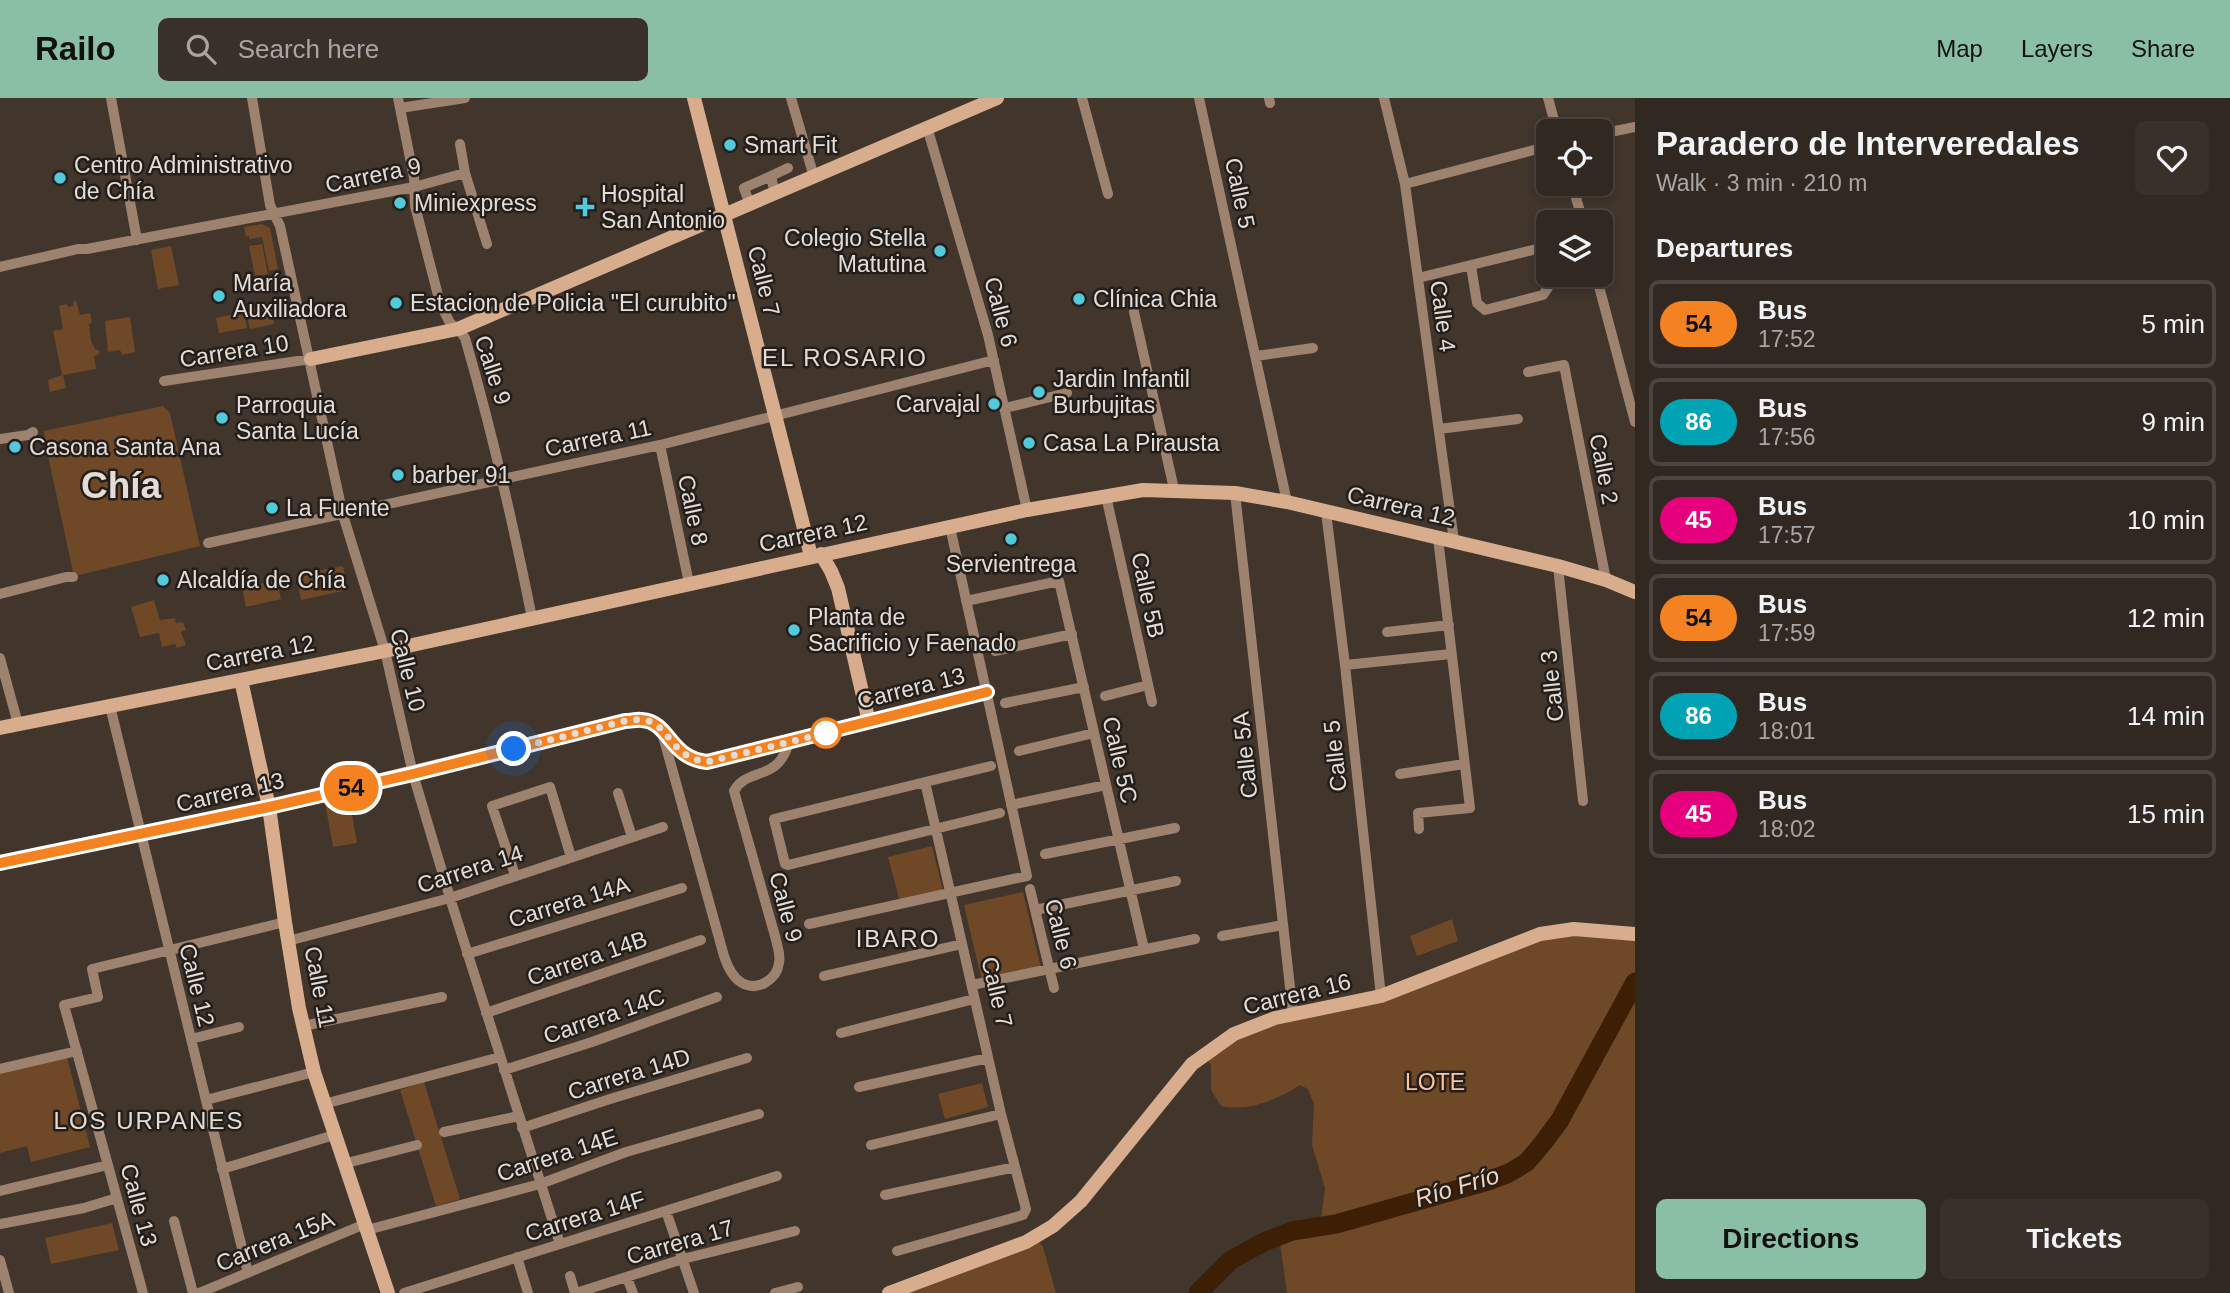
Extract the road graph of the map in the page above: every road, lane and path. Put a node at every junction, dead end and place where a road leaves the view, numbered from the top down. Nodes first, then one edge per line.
1 (111, 98) edge
2 (252, 98) edge
3 (465, 98) edge
4 (694, 98) edge
5 (791, 98) edge
6 (998, 98) edge
7 (1082, 98) edge
8 (1199, 98) edge
9 (1384, 98) edge
10 (1548, 98) edge
11 (399, 103) edge
12 (1554, 119) edge
13 (927, 127) junction
14 (1635, 127) edge
15 (1613, 132) edge
16 (460, 144) dead end
17 (1536, 149) edge
18 (788, 168) dead end
19 (465, 173) junction
20 (771, 176) junction
21 (814, 177) junction
22 (1405, 184) junction
23 (414, 187) junction
24 (775, 194) junction
25 (1108, 194) dead end
26 (750, 205) junction
27 (274, 214) junction
28 (724, 216) junction
29 (137, 240) junction
30 (487, 244) dead end
31 (1536, 249) edge
32 (1471, 265) junction
33 (0, 267) edge
34 (1418, 278) junction
35 (1548, 287) edge
36 (1599, 287) edge
37 (1133, 312) dead end
38 (458, 329) junction
39 (1313, 348) dead end
40 (1256, 356) junction
41 (311, 359) junction
42 (994, 360) junction
43 (1528, 372) dead end
44 (164, 381) dead end
45 (1067, 393) dead end
46 (1005, 408) junction
47 (776, 417) junction
48 (1518, 419) dead end
49 (1635, 422) edge
50 (1440, 429) junction
51 (33, 432) dead end
52 (0, 439) edge
53 (660, 445) junction
54 (503, 478) junction
55 (1174, 489) junction
56 (1235, 493) junction
57 (1106, 496) junction
58 (1287, 502) junction
59 (1027, 510) junction
60 (1326, 512) junction
61 (343, 515) junction
62 (950, 527) junction
63 (1438, 538) junction
64 (1454, 541) junction
65 (208, 543) dead end
66 (816, 555) junction
67 (1558, 566) junction
68 (73, 577) dead end
69 (1606, 580) junction
70 (689, 583) junction
71 (1635, 592) edge
72 (0, 594) edge
73 (966, 601) junction
74 (533, 618) junction
75 (1450, 625) junction
76 (1387, 632) dead end
77 (1072, 634) junction
78 (995, 651) dead end
79 (385, 652) junction
80 (1451, 654) junction
81 (0, 658) edge
82 (1345, 665) junction
83 (241, 680) junction
84 (1148, 685) junction
85 (1084, 687) junction
86 (987, 692) junction
87 (1105, 696) dead end
88 (1152, 702) dead end
89 (1004, 703) dead end
90 (110, 706) junction
91 (869, 722) junction
92 (18, 724) junction
93 (0, 728) edge
94 (661, 729) junction
95 (1094, 733) junction
96 (789, 742) junction
97 (1019, 751) dead end
98 (1464, 764) junction
99 (991, 766) dead end
100 (413, 774) junction
101 (1400, 774) dead end
102 (925, 782) junction
103 (1106, 785) junction
104 (618, 793) dead end
105 (1583, 801) dead end
106 (1011, 805) junction
107 (269, 807) junction
108 (1000, 813) dead end
109 (663, 827) dead end
110 (936, 828) junction
111 (1175, 828) dead end
112 (1419, 829) dead end
113 (141, 835) junction
114 (632, 837) junction
115 (1119, 839) junction
116 (1045, 854) dead end
117 (570, 857) junction
118 (0, 863) edge
119 (515, 875) junction
120 (1176, 881) dead end
121 (681, 888) dead end
122 (1030, 889) dead end
123 (1130, 889) junction
124 (951, 894) junction
125 (450, 898) junction
126 (1035, 910) junction
127 (285, 922) junction
128 (810, 924) dead end
129 (1283, 925) junction
130 (1635, 934) edge
131 (1222, 936) dead end
132 (1195, 939) dead end
133 (701, 940) dead end
134 (288, 941) junction
135 (962, 944) junction
136 (1144, 949) junction
137 (169, 951) junction
138 (467, 954) junction
139 (1050, 970) junction
140 (824, 976) dead end
141 (972, 985) junction
142 (1055, 988) dead end
143 (1381, 996) junction
144 (442, 997) dead end
145 (717, 997) dead end
146 (975, 999) junction
147 (486, 1013) junction
148 (1293, 1014) junction
149 (303, 1026) junction
150 (239, 1027) dead end
151 (841, 1033) dead end
152 (191, 1039) junction
153 (77, 1051) junction
154 (500, 1057) junction
155 (747, 1058) dead end
156 (988, 1058) junction
157 (0, 1069) edge
158 (504, 1070) junction
159 (314, 1072) junction
160 (859, 1087) dead end
161 (206, 1100) junction
162 (324, 1104) junction
163 (759, 1114) dead end
164 (1002, 1114) junction
165 (519, 1116) junction
166 (522, 1128) junction
167 (444, 1132) dead end
168 (334, 1135) junction
169 (417, 1145) dead end
170 (872, 1145) dead end
171 (343, 1164) junction
172 (108, 1165) junction
173 (1014, 1167) junction
174 (222, 1169) junction
175 (777, 1176) dead end
176 (540, 1184) junction
177 (0, 1191) edge
178 (886, 1195) dead end
179 (117, 1198) junction
180 (666, 1211) junction
181 (174, 1221) dead end
182 (0, 1224) edge
183 (366, 1227) junction
184 (795, 1231) dead end
185 (560, 1244) junction
186 (897, 1251) dead end
187 (517, 1257) junction
188 (683, 1259) junction
189 (0, 1260) edge
190 (248, 1273) junction
191 (570, 1276) dead end
192 (627, 1278) junction
193 (798, 1287) dead end
194 (9, 1293) edge
195 (143, 1293) edge
196 (193, 1293) edge
197 (199, 1293) edge
198 (388, 1293) edge
199 (404, 1293) edge
200 (528, 1293) edge
201 (575, 1293) edge
202 (633, 1293) edge
203 (694, 1293) edge
204 (775, 1293) edge
205 (888, 1293) edge

1 - 29 street
2 - 27 street, Calle 10
3 - 11 street
4 - 28 main road, Calle 7
5 - 21 street
6 - 13 main road
7 - 25 street
8 - 40 street, Calle 5
9 - 22 street, Calle 4
10 - 12 street
11 - 23 street, Calle 9
13 - 21 main road
13 - 42 street, Calle 6
14 - 15 street
16 - 19 street
17 - 22 street
18 - 20 street
19 - 23 street, Carrera 9
19 - 30 street
20 - 24 street
20 - 26 street
21 - 24 main road
22 - 34 street, Calle 4
23 - 27 street, Carrera 9
23 - 38 street, Calle 9
24 - 26 main road
26 - 28 main road
27 - 29 street, Carrera 9
27 - 41 street, Calle 10
28 - 38 main road
28 - 47 main road, Calle 7
29 - 33 street, Carrera 9
31 - 32 street
32 - 34 street
32 - 35 street
34 - 50 street, Calle 4
36 - 49 street
37 - 55 street
38 - 41 main road
38 - 54 street, Calle 9
39 - 40 street
40 - 58 street, Calle 5
41 - 44 street, Carrera 10
41 - 61 street, Calle 10
42 - 46 street, Calle 6
42 - 47 street, Carrera 11
43 - 69 street, Calle 2
45 - 46 street
46 - 59 street, Calle 6
47 - 53 street, Carrera 11
47 - 66 main road, Calle 7
48 - 50 street
50 - 64 street, Calle 4
51 - 52 street
53 - 54 street, Carrera 11
53 - 70 street, Calle 8
54 - 61 street, Carrera 11
54 - 74 street, Calle 9
55 - 56 main road, Carrera 12
55 - 57 main road, Carrera 12
56 - 58 main road, Carrera 12
56 - 129 street, Calle 5A
57 - 59 main road, Carrera 12
57 - 84 street, Calle 5B
58 - 60 main road, Carrera 12
59 - 62 main road, Carrera 12
60 - 63 main road, Carrera 12
60 - 82 street, Calle 5
61 - 65 street, Carrera 11
61 - 79 street, Calle 10
62 - 66 main road, Carrera 12
62 - 73 street, Calle 6
63 - 64 main road, Carrera 12
63 - 75 street
64 - 67 main road, Carrera 12
66 - 70 main road, Carrera 12
66 - 91 main road, Calle 7
67 - 69 main road, Carrera 12
67 - 105 street, Calle 3
68 - 72 street
69 - 71 main road, Carrera 12
70 - 74 main road, Carrera 12
73 - 77 street, Calle 5C
73 - 86 street, Calle 6
74 - 79 main road, Carrera 12
75 - 76 street
75 - 80 street
77 - 78 street
77 - 85 street, Calle 5C
79 - 83 main road, Carrera 12
79 - 100 street, Calle 10
80 - 82 street
80 - 98 street
81 - 92 street
82 - 143 street, Calle 5
83 - 90 main road, Carrera 12
83 - 107 main road, Calle 11
84 - 87 street
84 - 88 street, Calle 5B
85 - 89 street
85 - 95 street, Calle 5C
86 - 91 street, Carrera 13
86 - 106 street, Calle 6
90 - 92 main road, Carrera 12
90 - 113 street, Calle 12
91 - 96 main road, Carrera 13
92 - 93 main road, Carrera 12
94 - 96 main road, Carrera 13
94 - 96 street, Calle 9
94 - 100 main road, Carrera 13
95 - 97 street
95 - 103 street, Calle 5C
98 - 101 street
98 - 112 street
99 - 102 street
100 - 107 main road, Carrera 13
100 - 125 street, Calle 10
102 - 110 street, Calle 7
102 - 110 street
103 - 106 street
103 - 115 street, Calle 5C
104 - 114 street
106 - 124 street, Calle 6
107 - 113 main road, Carrera 13
107 - 127 main road, Calle 11
108 - 110 street
109 - 114 street, Carrera 14
110 - 124 street, Calle 7
111 - 115 street
113 - 118 main road, Carrera 13
113 - 137 street, Calle 12
114 - 117 street, Carrera 14
115 - 116 street
115 - 123 street, Calle 5C
117 - 119 street, Carrera 14
117 - 119 street
119 - 125 street, Carrera 14
120 - 123 street
121 - 138 street, Carrera 14A
122 - 126 street, Calle 6
123 - 126 street
123 - 136 street, Calle 5C
124 - 128 street
124 - 135 street, Calle 7
125 - 134 street, Carrera 14
125 - 138 street, Calle 10
126 - 139 street, Calle 6
127 - 134 main road, Calle 11
127 - 137 street
129 - 131 street
129 - 148 street, Calle 5A
130 - 143 main road, Carrera 16
132 - 136 street
133 - 147 street, Carrera 14B
134 - 149 main road, Calle 11
135 - 140 street
135 - 141 street, Calle 7
136 - 139 street
137 - 152 street, Calle 12
137 - 153 street, Calle 13
138 - 147 street, Calle 10
139 - 141 street
139 - 142 street, Calle 6
141 - 146 street, Calle 7
143 - 148 main road, Carrera 16
144 - 149 street
145 - 158 street, Carrera 14C
146 - 151 street
146 - 156 street, Calle 7
147 - 154 street, Calle 10
148 - 205 main road, Carrera 16
149 - 159 main road, Calle 11
150 - 152 street
152 - 161 street, Calle 12
153 - 157 street
153 - 172 street, Calle 13
154 - 158 street, Calle 10
154 - 162 street
155 - 166 street, Carrera 14D
156 - 160 street
156 - 164 street, Calle 7
158 - 165 street, Calle 10
159 - 161 street
159 - 162 main road, Calle 11
161 - 174 street, Calle 12
162 - 168 main road, Calle 11
163 - 176 street, Carrera 14E
164 - 170 street
164 - 173 street, Calle 7
165 - 166 street, Calle 10
165 - 167 street
166 - 176 street, Calle 10
168 - 171 main road, Calle 11
168 - 174 street
169 - 171 street
171 - 183 main road, Calle 11
172 - 177 street
172 - 179 street, Calle 13
173 - 178 street
173 - 186 street, Calle 7
174 - 190 street, Calle 12
175 - 180 street, Carrera 14F
176 - 183 street, Carrera 14E
176 - 185 street, Calle 10
179 - 182 street
179 - 195 street, Calle 13
180 - 185 street, Carrera 14F
180 - 188 street
181 - 196 street
183 - 190 street, Carrera 15A
183 - 198 main road, Calle 11
184 - 188 street, Carrera 17
185 - 187 street, Carrera 14F
187 - 199 street, Carrera 14F
187 - 200 street
188 - 192 street, Carrera 17
188 - 203 street
189 - 194 street
190 - 197 street, Carrera 15A
191 - 201 street
192 - 201 street, Carrera 17
192 - 202 street
193 - 204 street

